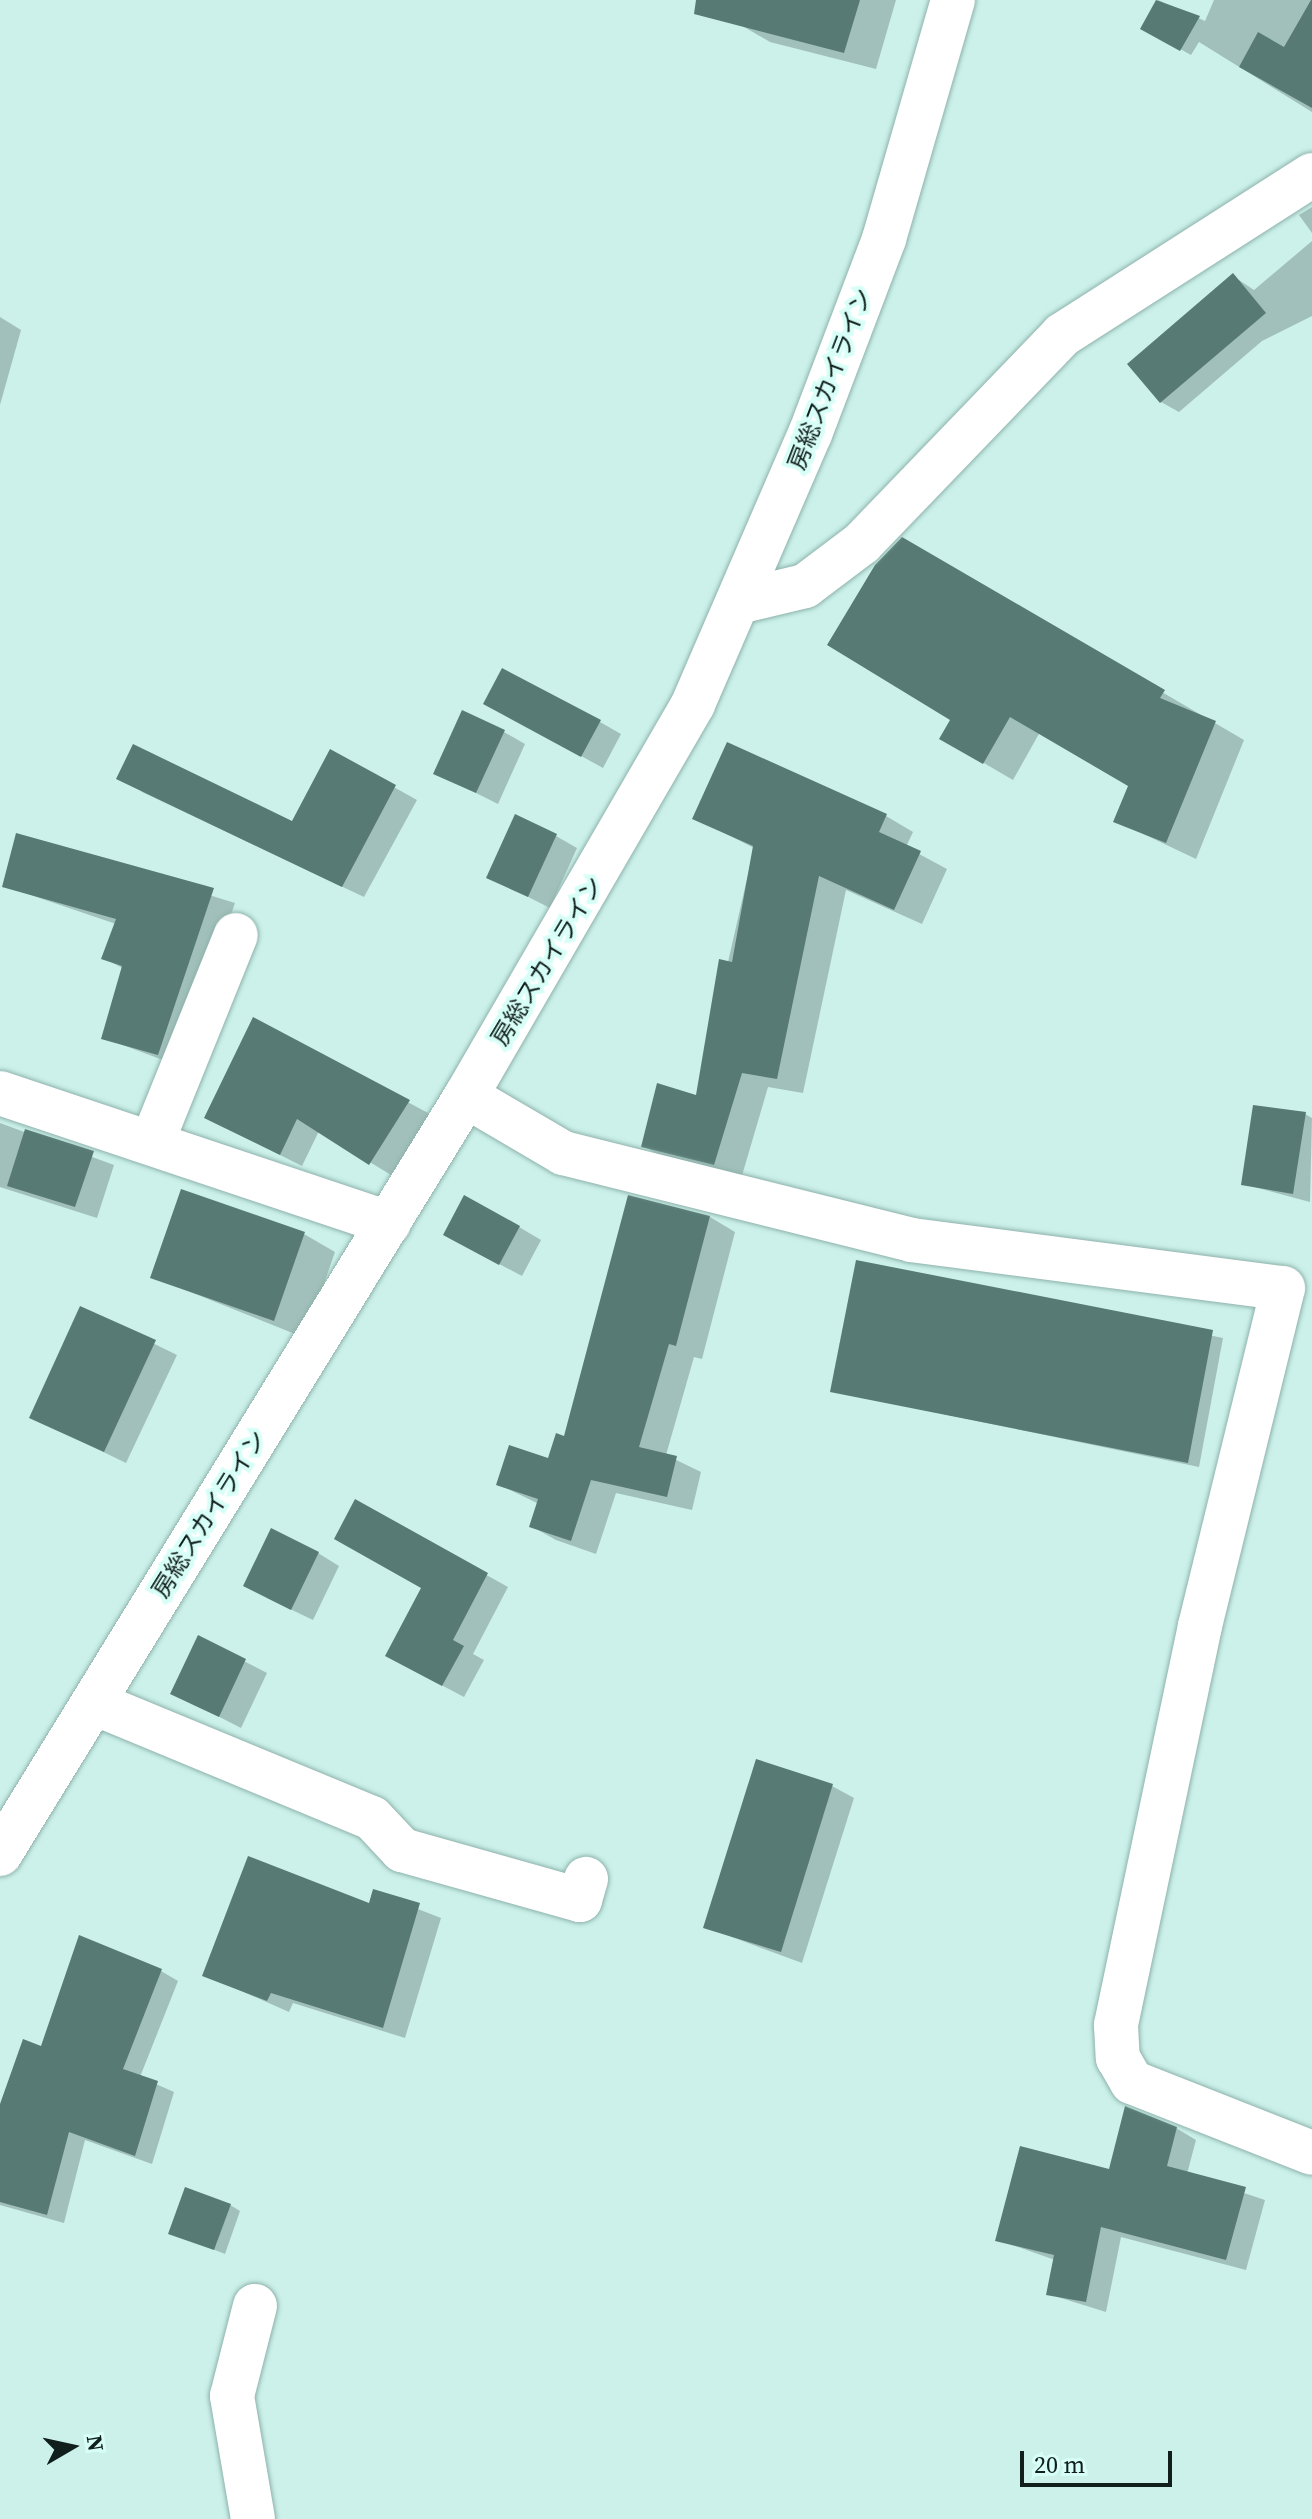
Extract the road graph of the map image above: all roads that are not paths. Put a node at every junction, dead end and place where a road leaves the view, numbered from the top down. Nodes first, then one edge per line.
1 (953, 0) edge
2 (1312, 175) edge
3 (738, 602) junction
4 (236, 935) dead end
5 (0, 1093) edge
6 (466, 1096) junction
7 (153, 1140) junction
8 (389, 1223) junction
9 (94, 1703) junction
10 (0, 1854) edge
11 (586, 1879) dead end
12 (1312, 2153) edge
13 (255, 2306) dead end
14 (253, 2519) edge

1 - 3 street, 房総スカイライン
2 - 3 street
3 - 6 street, 房総スカイライン
4 - 7 street
5 - 7 street
6 - 8 street, 房総スカイライン
6 - 12 street
7 - 8 street
8 - 9 street, 房総スカイライン
9 - 10 street, 房総スカイライン
9 - 11 street
13 - 14 street

